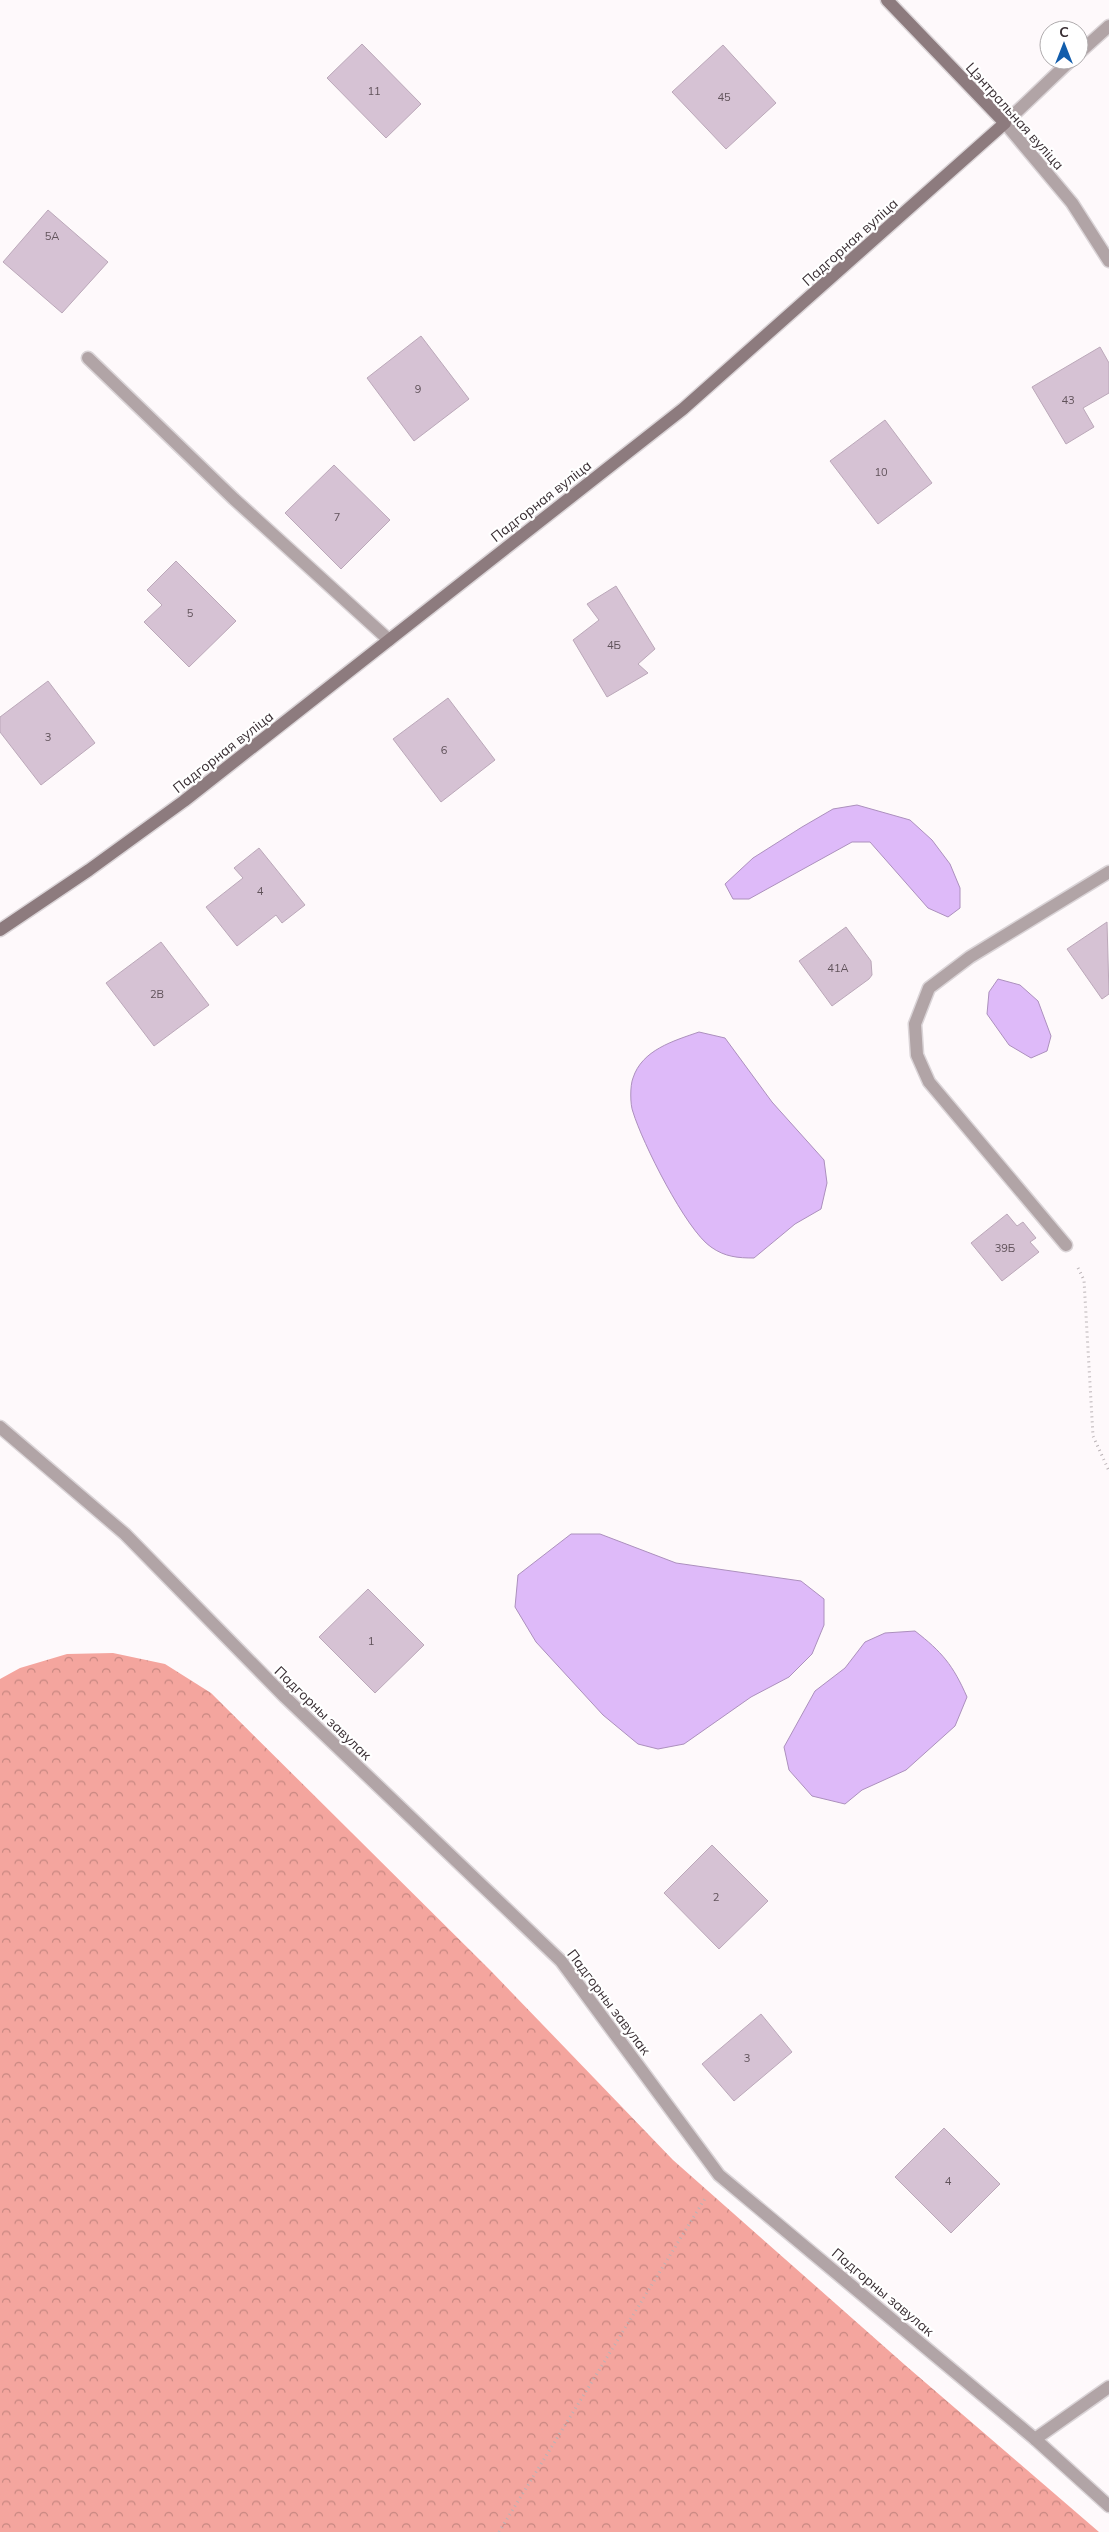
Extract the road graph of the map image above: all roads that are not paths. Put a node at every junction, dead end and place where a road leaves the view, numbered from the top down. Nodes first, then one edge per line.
1 (887, 0) edge
2 (1109, 26) edge
3 (1089, 44) edge
4 (1060, 70) edge
5 (1004, 123) junction
6 (1109, 261) edge
7 (88, 358) dead end
8 (388, 640) junction
9 (1109, 872) edge
10 (0, 930) edge
11 (1066, 1245) road end
12 (0, 1427) edge
13 (1109, 2387) edge
14 (1035, 2439) junction
15 (1109, 2506) edge

1 - 5 street, Цэнтральная вуліца
2 - 3 street
4 - 5 street, Падгорная вуліца
5 - 6 street, Цэнтральная вуліца
5 - 8 street, Падгорная вуліца
7 - 8 street
8 - 10 street, Падгорная вуліца
9 - 11 street
12 - 14 street, Падгорны завулак
13 - 14 street
14 - 15 street, Падгорны завулак

